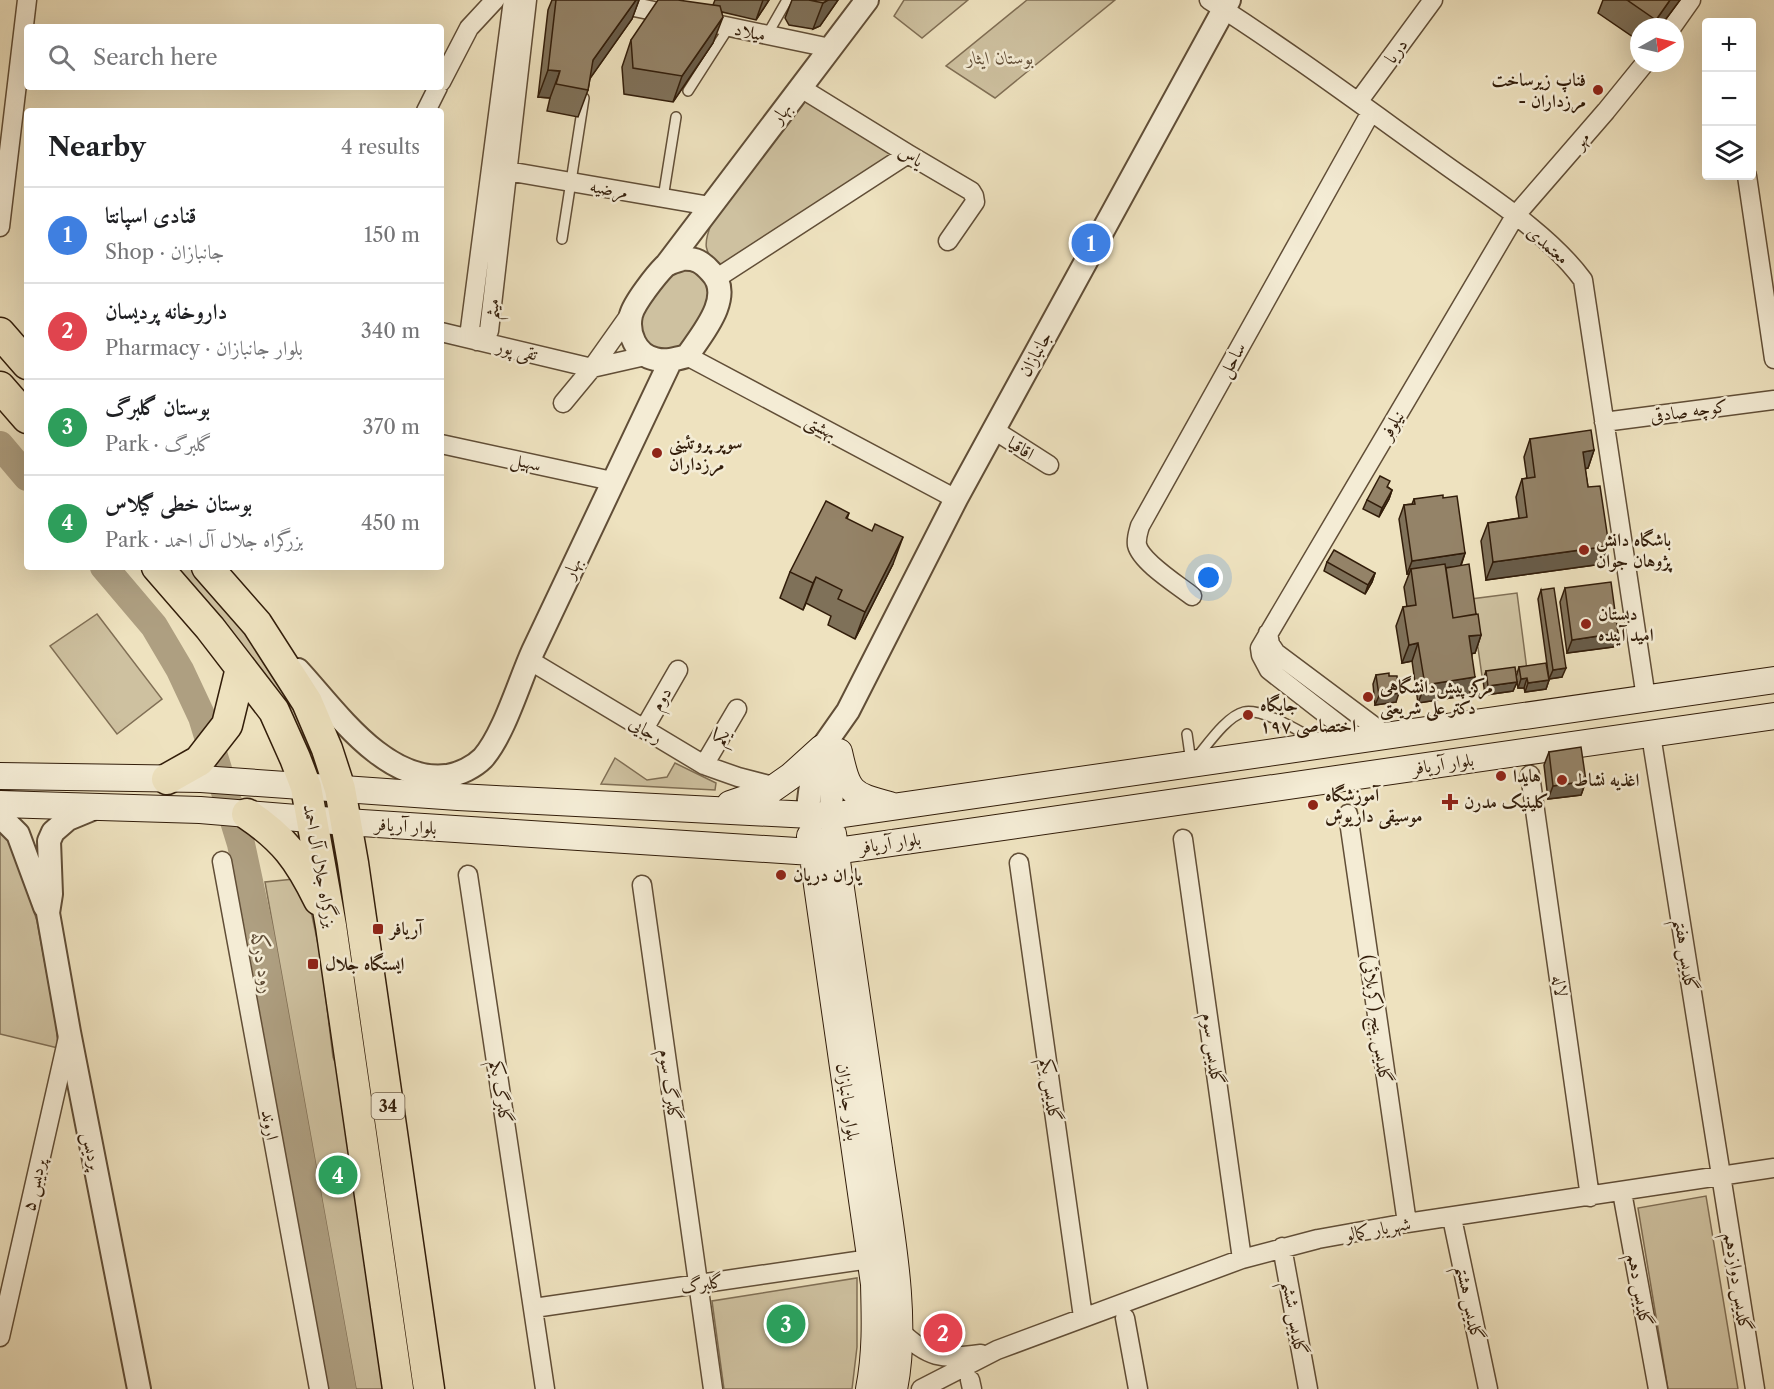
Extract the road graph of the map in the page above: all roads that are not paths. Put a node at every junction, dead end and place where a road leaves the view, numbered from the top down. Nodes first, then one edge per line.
1 (27, 0) edge
2 (495, 0) edge
3 (513, 0) edge
4 (528, 0) edge
5 (601, 0) edge
6 (787, 0) edge
7 (867, 0) edge
8 (1433, 0) edge
9 (1691, 0) edge
10 (1221, 3) edge
11 (1678, 18) edge
12 (24, 24) edge
13 (24, 25) edge
14 (729, 27) junction
15 (767, 35) junction
16 (830, 48) junction
17 (1638, 72) edge
18 (444, 76) edge
19 (801, 88) junction
20 (436, 90) edge
21 (688, 91) edge
22 (584, 98) edge
23 (1364, 107) junction
24 (428, 108) edge
25 (676, 117) dead end
26 (908, 154) junction
27 (500, 169) junction
28 (1748, 180) edge
29 (569, 182) junction
30 (663, 198) junction
31 (710, 207) junction
32 (1515, 216) junction
33 (696, 225) junction
34 (0, 226) edge
35 (562, 239) dead end
36 (948, 241) dead end
37 (701, 261) junction
38 (667, 264) junction
39 (717, 278) junction
40 (632, 313) junction
41 (0, 333) edge
42 (444, 333) edge
43 (477, 341) junction
44 (645, 356) junction
45 (679, 358) junction
46 (1774, 359) edge
47 (24, 361) edge
48 (592, 368) junction
49 (0, 387) edge
50 (1774, 400) edge
51 (563, 403) dead end
52 (24, 415) edge
53 (1604, 422) junction
54 (994, 430) junction
55 (444, 445) edge
56 (1049, 465) dead end
57 (612, 482) junction
58 (956, 499) junction
59 (160, 570) edge
60 (210, 570) edge
61 (1192, 596) dead end
62 (257, 624) junction
63 (1268, 633) junction
64 (529, 660) junction
65 (241, 668) junction
66 (678, 670) dead end
67 (1774, 680) edge
68 (1646, 698) junction
69 (737, 709) dead end
70 (1774, 716) edge
71 (644, 729) junction
72 (1187, 734) dead end
73 (1651, 735) junction
74 (1387, 736) junction
75 (1359, 740) junction
76 (1324, 745) junction
77 (830, 750) junction
78 (1191, 764) junction
79 (704, 765) junction
80 (200, 770) junction
81 (3, 774) edge
82 (1530, 775) dead end
83 (167, 779) joint
84 (769, 785) dead end
85 (306, 787) junction
86 (340, 789) junction
87 (0, 804) edge
88 (98, 806) junction
89 (896, 807) junction
90 (715, 809) junction
91 (247, 814) junction
92 (1348, 814) dead end
93 (0, 816) edge
94 (819, 816) junction
95 (313, 820) junction
96 (346, 822) junction
97 (1183, 839) dead end
98 (824, 851) junction
99 (222, 861) dead end
100 (1019, 863) dead end
101 (468, 875) dead end
102 (642, 885) dead end
103 (48, 913) junction
104 (331, 926) junction
105 (69, 1032) junction
106 (1774, 1168) edge
107 (1721, 1176) junction
108 (1622, 1192) junction
109 (1590, 1197) junction
110 (1452, 1218) junction
111 (1407, 1223) junction
112 (1282, 1247) junction
113 (870, 1259) junction
114 (1242, 1259) junction
115 (698, 1284) junction
116 (534, 1308) junction
117 (1083, 1317) junction
118 (1125, 1318) dead end
119 (899, 1330) junction
120 (0, 1337) edge
121 (997, 1350) junction
122 (883, 1380) edge
123 (140, 1389) edge
124 (319, 1389) edge
125 (398, 1389) edge
126 (429, 1389) edge
127 (545, 1389) edge
128 (712, 1389) edge
129 (921, 1389) edge
130 (1138, 1389) edge
131 (1308, 1389) edge
132 (1488, 1389) edge
133 (1658, 1389) edge
134 (1755, 1389) edge

1 - 12 street
2 - 18 street
3 - 27 street, میثم
4 - 27 street, میثم
5 - 14 street, میلاد
6 - 15 lane
7 - 16 street, بهار
8 - 23 street, دریا
9 - 11 street
10 - 23 street, معتمدی
10 - 54 street, جانبازان
13 - 34 street
14 - 15 street, میلاد
14 - 21 lane
15 - 16 street, میلاد
16 - 19 street, بهار
17 - 32 street, مهر
19 - 26 street, یاس
19 - 31 street, بهار
20 - 24 street
22 - 29 lane
23 - 32 street, معتمدی
23 - 61 street, ساحل
25 - 30 lane
26 - 36 street, یاس
26 - 39 street
27 - 29 street, مرضیه
27 - 43 street, میثم
28 - 46 street
29 - 30 street, مرضیه
29 - 35 lane
30 - 31 street, مرضیه
31 - 33 street, بهار
32 - 53 street, معتمدی
32 - 63 street, نیلوفر
33 - 37 street
33 - 38 street, بهار
37 - 38 street
37 - 39 street
38 - 40 street
39 - 45 street
40 - 44 street
40 - 48 street
41 - 47 highway
42 - 43 street, تقی پور
43 - 48 street, تقی پور
44 - 45 street
44 - 48 street
45 - 57 street, بهار
45 - 58 street, بهشتی
48 - 51 street
49 - 52 highway
50 - 53 street, کوچه صادقی
53 - 68 street, معتمدی
54 - 56 street, اقاقیا
54 - 58 street, جانبازان
55 - 57 street, سهیل
57 - 64 street, بهار
58 - 77 street, جانبازان
59 - 65 highway, بزرگراه جلال آل احمد / 34
60 - 62 highway, بزرگراه جلال آل احمد / 34
62 - 64 street, بهار
62 - 86 highway, بزرگراه جلال آل احمد / 34
63 - 74 street
63 - 75 street, نیلوفر
64 - 71 street, رجایی
65 - 80 highway
65 - 85 highway, بزرگراه جلال آل احمد / 34
66 - 71 street, دوم
67 - 68 main road, بلوار آریافر
68 - 73 main road
68 - 74 main road, بلوار آریافر
69 - 79 street, یکم
70 - 73 main road, بلوار آریافر
71 - 79 street, رجایی
72 - 78 lane
73 - 98 main road, بلوار آریافر
73 - 107 street, گلدیس هفتم
74 - 75 main road, بلوار آریافر
75 - 76 main road, بلوار آریافر
76 - 78 main road, بلوار آریافر
76 - 78 lane
77 - 89 main road
77 - 90 main road
77 - 94 street, جانبازان
78 - 89 main road, بلوار آریافر
79 - 84 street, رجایی
80 - 83 highway
80 - 85 main road, بلوار آریافر
81 - 83 main road
82 - 109 street, لاله
85 - 86 main road, بلوار آریافر
85 - 95 highway, بزرگراه جلال آل احمد / 34
86 - 90 main road, بلوار آریافر
86 - 96 highway, بزرگراه جلال آل احمد / 34
87 - 88 main road, بلوار آریافر
88 - 91 main road, بلوار آریافر
88 - 103 street
89 - 94 main road, بلوار آریافر
90 - 94 main road, بلوار آریافر
91 - 95 main road, بلوار آریافر
91 - 104 highway
92 - 111 street, گلدیس پنج (کربلائی)
93 - 103 street
94 - 98 main road, بلوار جانبازان
95 - 96 main road, بلوار آریافر
95 - 104 highway, بزرگراه جلال آل احمد / 34
96 - 98 main road, بلوار آریافر
96 - 126 highway, بزرگراه جلال آل احمد / 34
97 - 114 street, گلدیس سوم
98 - 113 main road, بلوار جانبازان
98 - 119 main road, بلوار جانبازان
99 - 124 street, اروند
100 - 117 street, گلدیس یکم
101 - 116 street, گلبرگ یکم
102 - 115 street, گلبرگ سوم
103 - 105 street, پردیس
104 - 125 highway, بزرگراه جلال آل احمد / 34
105 - 120 street, پردیس ۵
105 - 123 street, پردیس
106 - 107 street, شهریار کمالو
107 - 108 street, شهریار کمالو
107 - 134 street, گلدیس دوازدهم
108 - 109 street, شهریار کمالو
108 - 133 street, گلدیس دهم
109 - 110 street, شهریار کمالو
110 - 111 street, شهریار کمالو
110 - 132 street, گلدیس هشتم
111 - 112 street, شهریار کمالو
112 - 114 street, شهریار کمالو
112 - 131 street, گلدیس ششم
113 - 115 street, گلبرگ
113 - 122 main road, بلوار جانبازان
114 - 117 street, شهریار کمالو
115 - 116 street, گلبرگ
115 - 128 street, گلبرگ سوم
116 - 127 street, گلبرگ یکم
117 - 121 street, شهریار کمالو
118 - 130 street
119 - 121 street
119 - 122 main road, بلوار جانبازان
121 - 129 street

